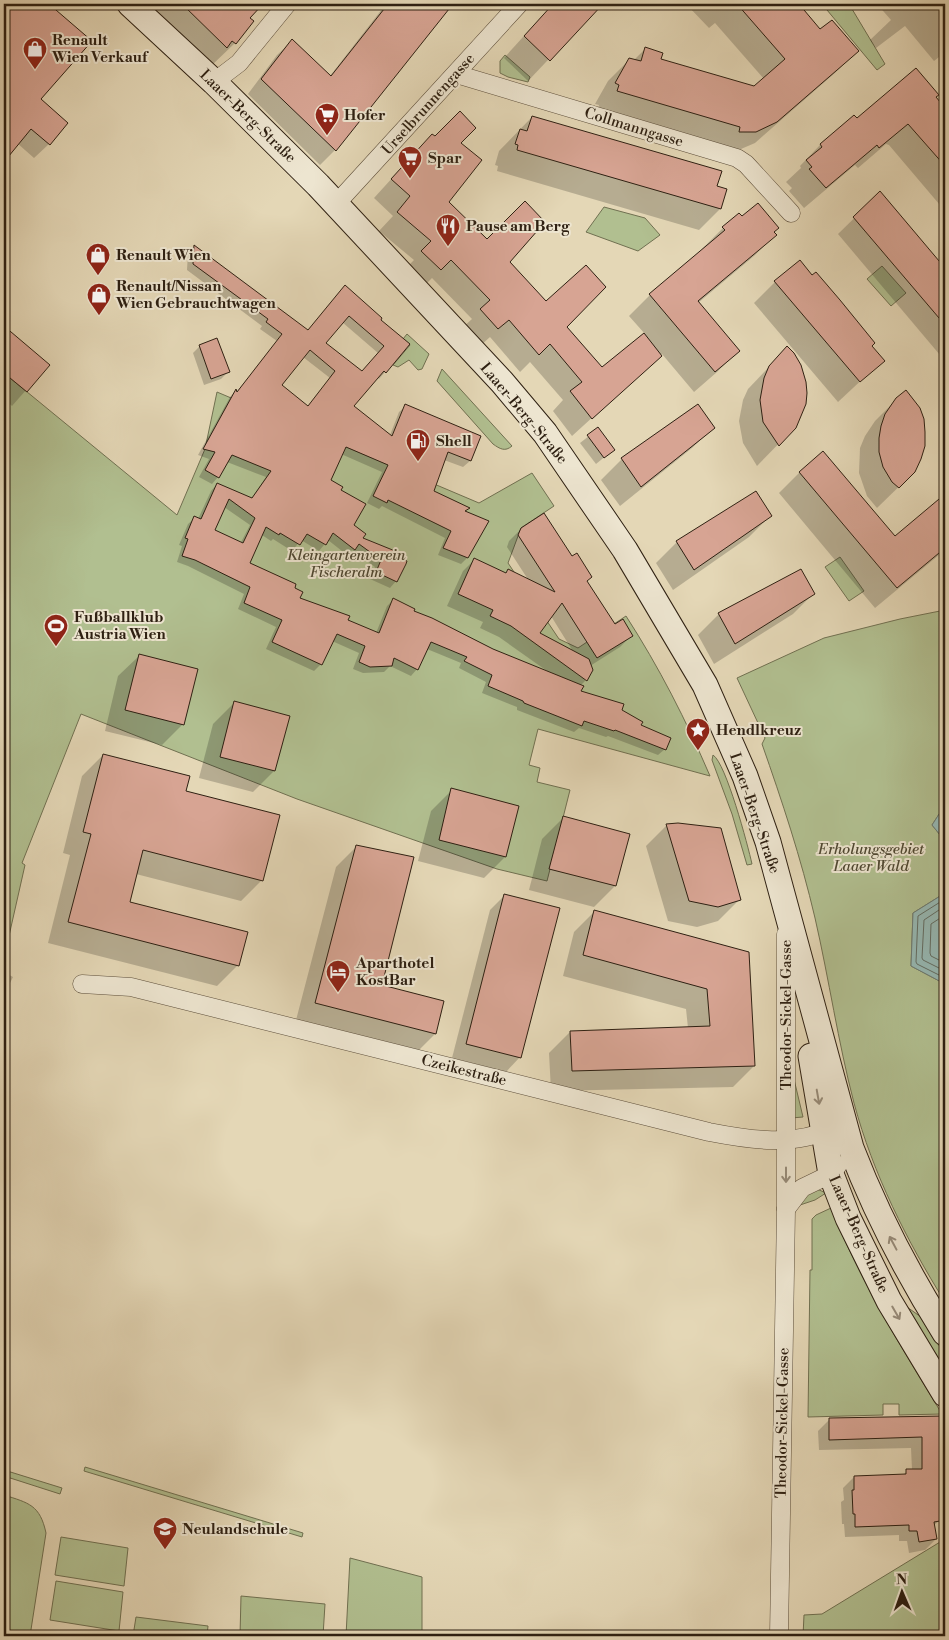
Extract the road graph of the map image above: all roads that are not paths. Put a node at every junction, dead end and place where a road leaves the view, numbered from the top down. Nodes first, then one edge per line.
1 (130, 4) edge
2 (288, 4) edge
3 (519, 4) edge
4 (456, 74) junction
5 (214, 82) junction
6 (336, 204) junction
7 (791, 213) dead end
8 (786, 911) junction
9 (82, 984) dead end
10 (834, 1128) junction
11 (786, 1140) junction
12 (851, 1148) junction
13 (831, 1174) junction
14 (786, 1209) junction
15 (945, 1333) edge
16 (945, 1394) edge
17 (779, 1636) edge

1 - 5 main road, Laaer-Berg-Straße
2 - 5 street
3 - 4 street, Urselbrunnengasse
4 - 6 street, Urselbrunnengasse
4 - 7 street, Collmanngasse
5 - 6 main road, Laaer-Berg-Straße
6 - 8 main road, Laaer-Berg-Straße
8 - 10 main road, Laaer-Berg-Straße
8 - 11 street, Theodor-Sickel-Gasse
9 - 11 street, Czeikestraße
10 - 11 street, Czeikestraße
10 - 12 main road, Laaer-Berg-Straße
10 - 13 main road, Laaer-Berg-Straße
11 -> 14 street, Theodor-Sickel-Gasse
12 - 13 street
15 -> 12 main road, Laaer-Berg-Straße
13 - 14 street
13 -> 16 main road, Laaer-Berg-Straße
14 - 17 street, Theodor-Sickel-Gasse

